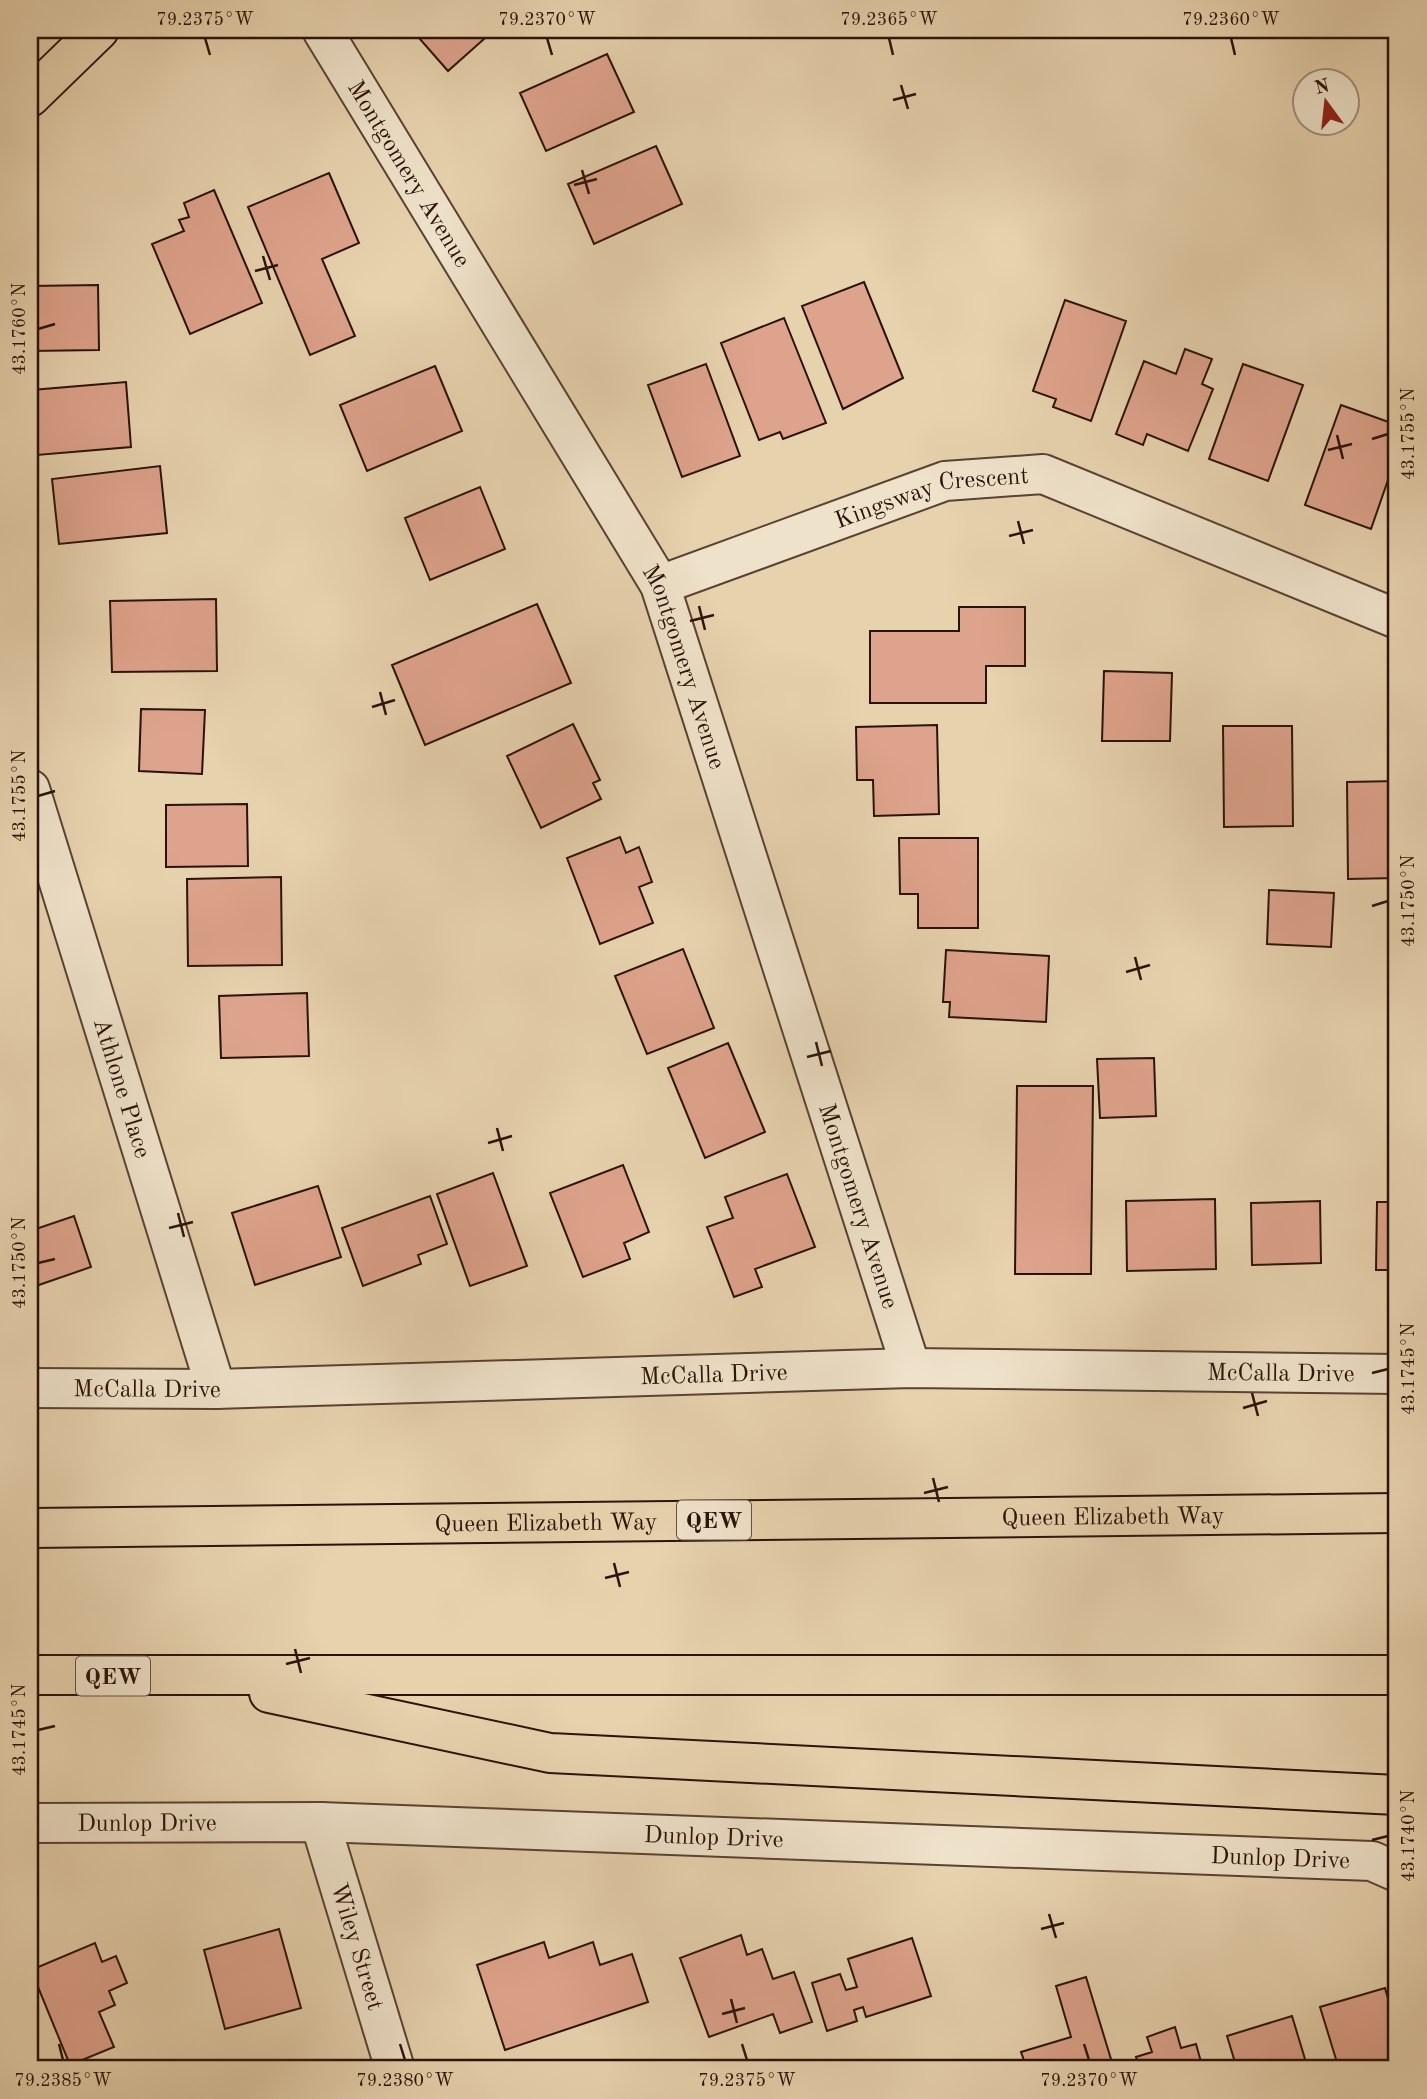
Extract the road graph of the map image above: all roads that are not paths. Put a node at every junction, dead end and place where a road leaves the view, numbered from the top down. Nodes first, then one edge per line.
1 (99, 30) edge
2 (323, 30) edge
3 (30, 97) edge
4 (660, 585) junction
5 (1397, 619) edge
6 (30, 789) edge
7 (911, 1368) junction
8 (1397, 1374) edge
9 (30, 1388) edge
10 (216, 1390) junction
11 (1397, 1513) edge
12 (30, 1528) edge
13 (30, 1675) edge
14 (1397, 1675) edge
15 (196, 1677) junction
16 (1397, 1795) edge
17 (320, 1822) junction
18 (30, 1823) edge
19 (1397, 1872) edge
20 (395, 2069) edge

1 - 3 main road
2 - 4 street, Montgomery Avenue
4 - 5 street, Kingsway Crescent
4 - 7 street, Montgomery Avenue
6 - 10 street, Athlone Place
7 - 8 street, McCalla Drive
7 - 10 street, McCalla Drive
9 - 10 street, McCalla Drive
11 - 12 main road, Queen Elizabeth Way / QEW
13 - 15 main road, QEW
14 - 15 main road, QEW
15 - 16 main road
17 - 18 street, Dunlop Drive
17 - 19 street, Dunlop Drive
17 - 20 street, Wiley Street

